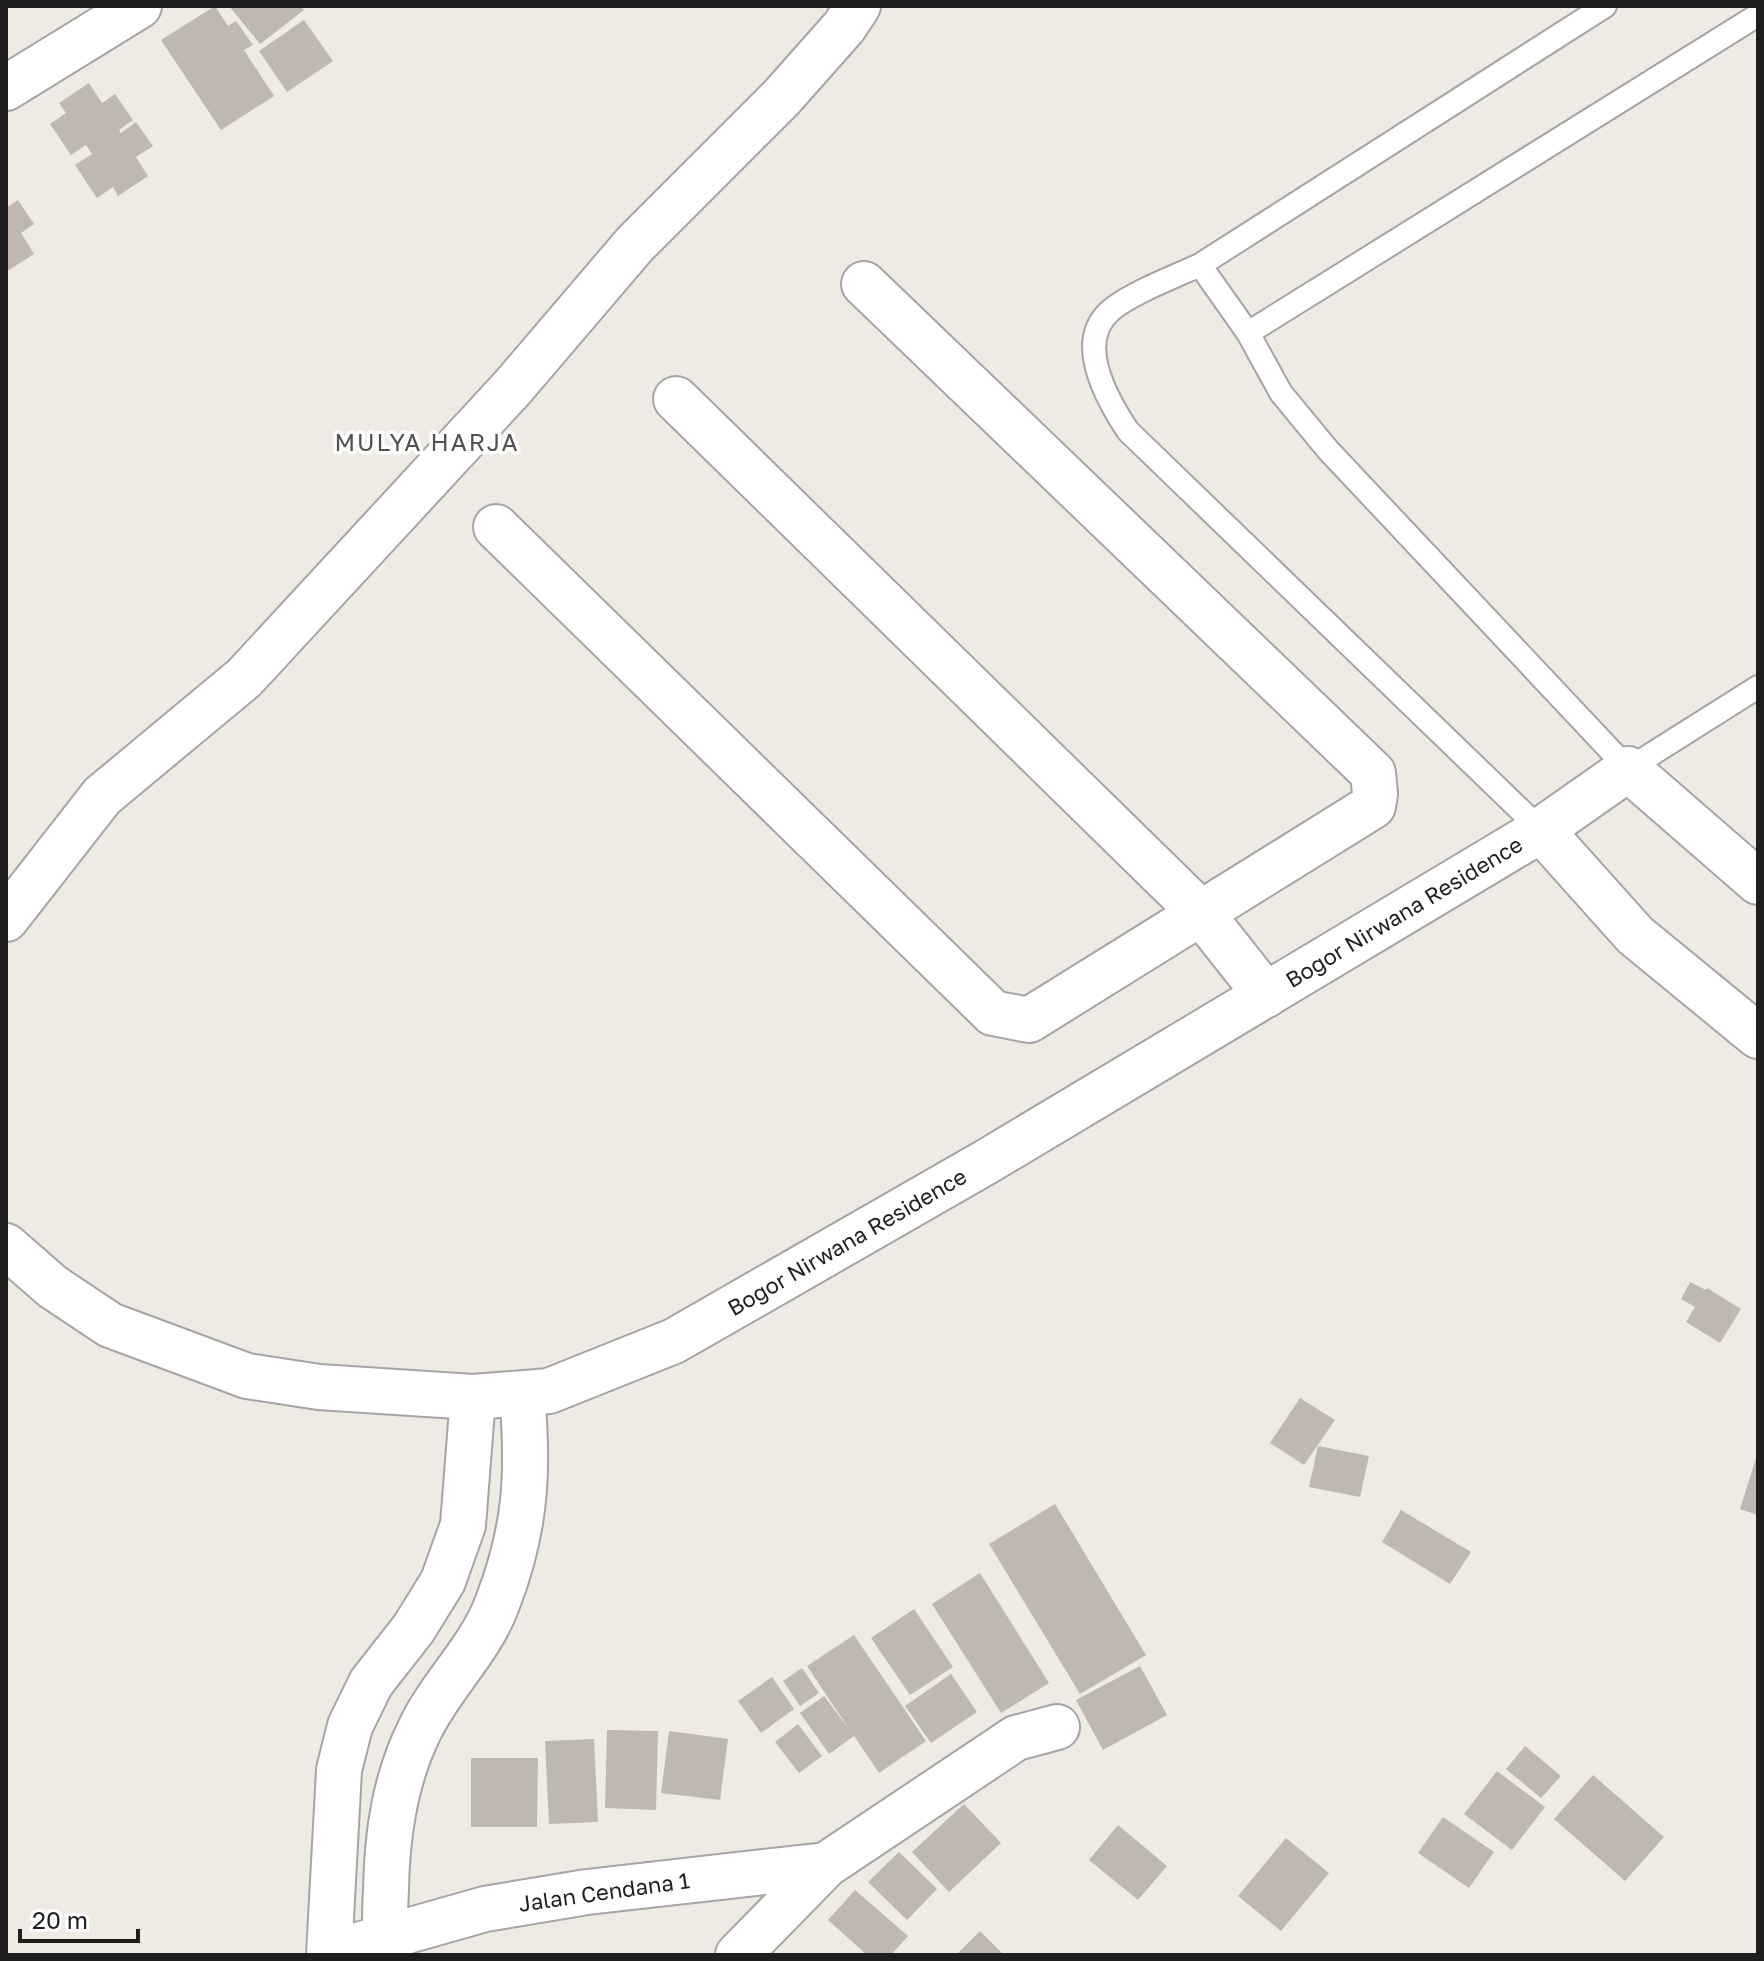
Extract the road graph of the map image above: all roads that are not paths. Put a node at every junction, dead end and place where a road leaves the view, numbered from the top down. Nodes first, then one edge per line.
1 (139, 6) edge
2 (858, 6) edge
3 (1605, 6) edge
4 (1758, 15) edge
5 (6, 88) edge
6 (1200, 265) junction
7 (864, 284) dead end
8 (1248, 333) junction
9 (676, 399) dead end
10 (496, 527) dead end
11 (1758, 687) edge
12 (1628, 769) junction
13 (1541, 830) junction
14 (1758, 882) edge
15 (1201, 913) junction
16 (6, 919) edge
17 (1266, 995) junction
18 (1758, 1036) edge
19 (6, 1246) edge
20 (522, 1394) junction
21 (473, 1397) junction
22 (443, 1581) junction
23 (496, 1608) junction
24 (1057, 1727) dead end
25 (826, 1865) junction
26 (387, 1946) edge
27 (329, 1955) edge
28 (738, 1955) edge

1 - 5 street
2 - 16 street
3 - 6 lane
4 - 8 lane
6 - 8 lane
6 - 13 lane
7 - 15 street
8 - 12 lane
9 - 15 street
10 - 15 street
11 - 12 lane
12 - 13 street, Bogor Nirwana Residence
12 - 14 street
13 - 17 street, Bogor Nirwana Residence
13 - 18 street
15 - 17 street
17 - 20 street, Bogor Nirwana Residence
19 - 21 street, Bogor Nirwana Residence
20 - 21 street, Bogor Nirwana Residence
20 - 23 street
21 - 22 street
22 - 23 street
22 - 27 street
23 - 26 street
24 - 25 street
25 - 26 street, Jalan Cendana 1
25 - 28 street
26 - 27 street, Jalan Cendana 1

